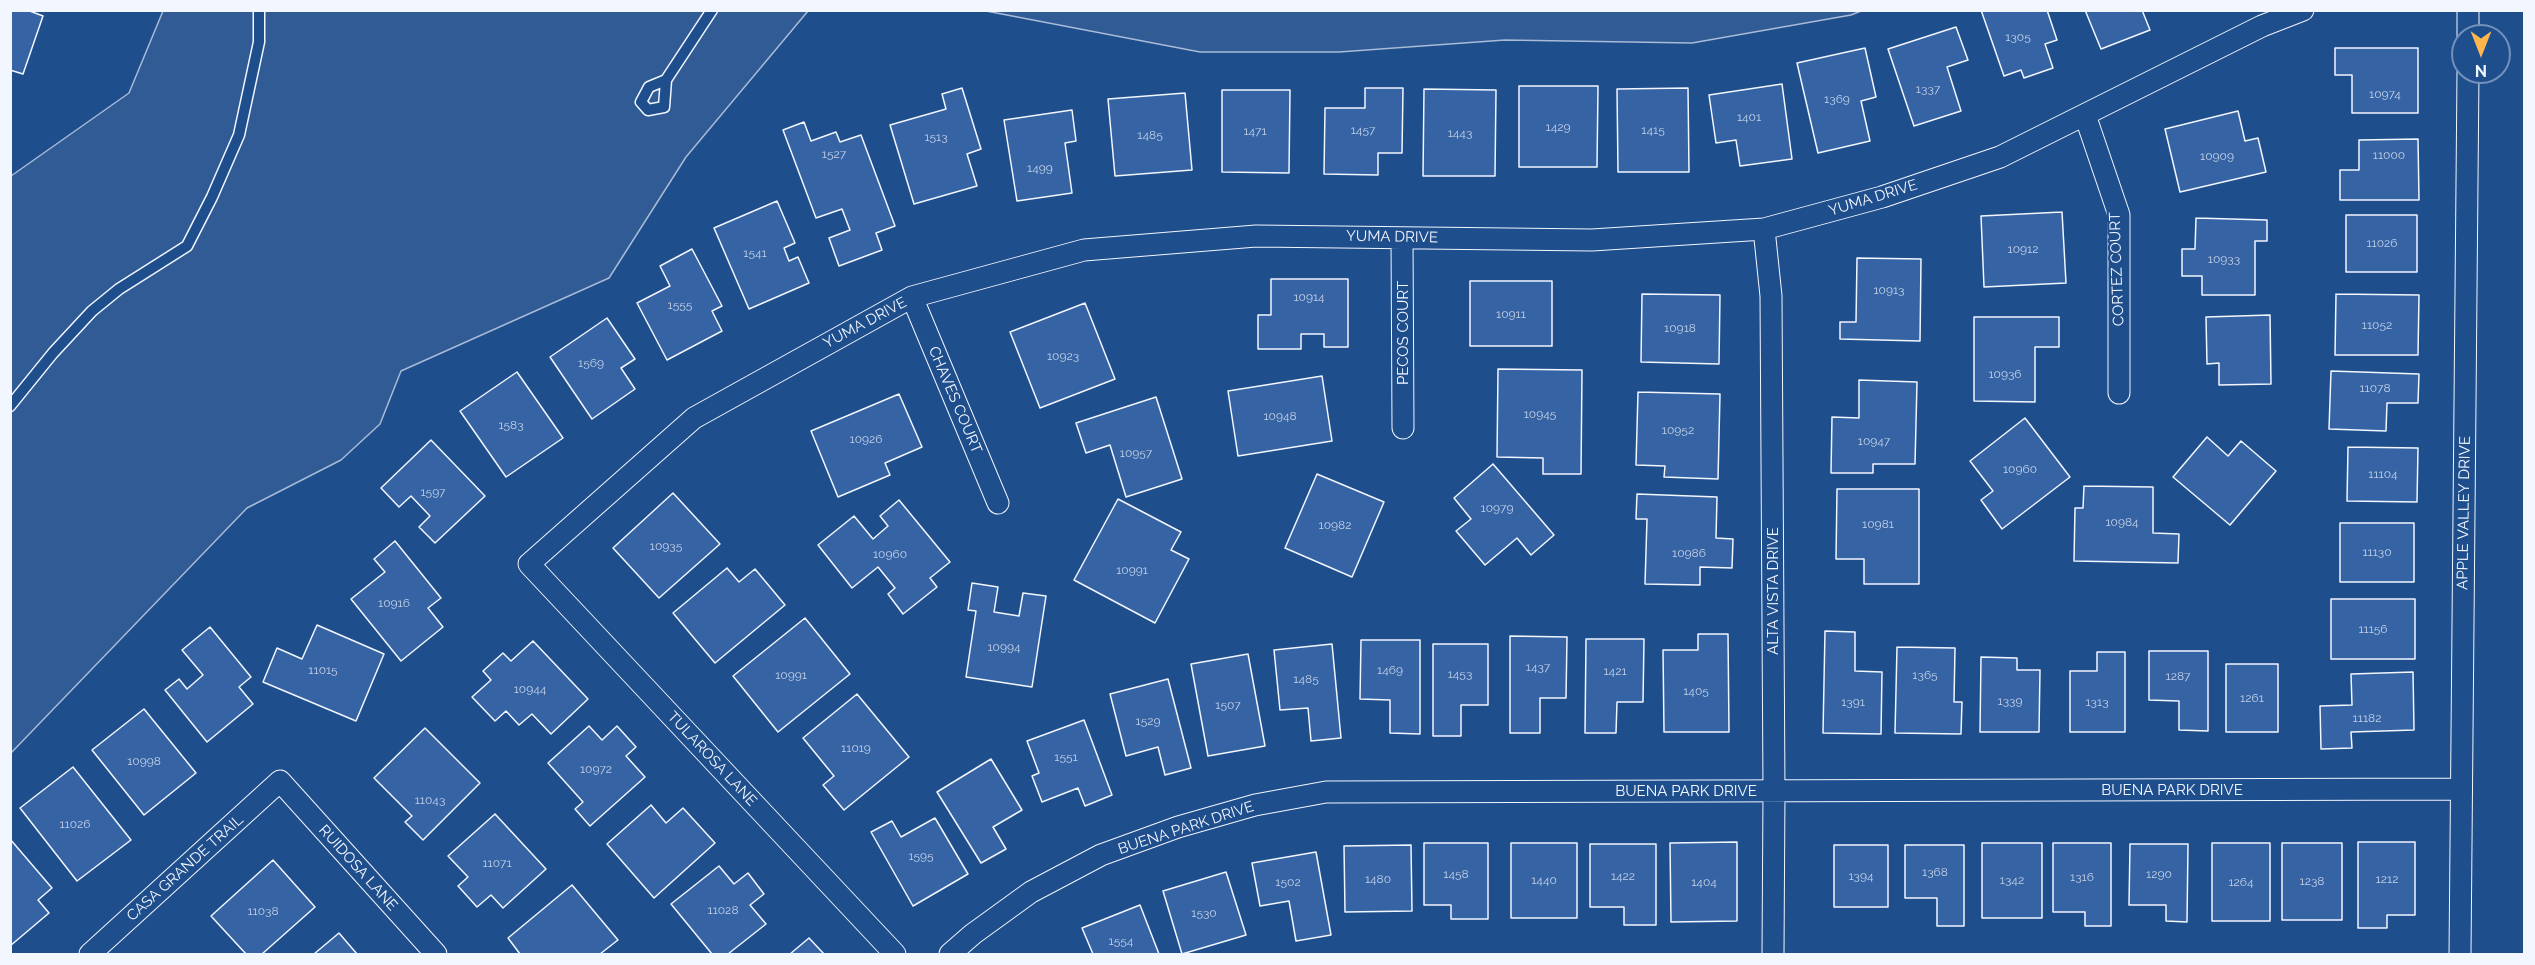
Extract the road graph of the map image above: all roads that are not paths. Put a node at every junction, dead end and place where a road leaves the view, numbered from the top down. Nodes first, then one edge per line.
1 (259, 10) edge
2 (712, 10) edge
3 (2303, 10) edge
4 (666, 80) dead end
5 (2468, 84) edge
6 (2085, 115) junction
7 (1764, 229) junction
8 (1402, 237) junction
9 (912, 297) junction
10 (2119, 393) dead end
11 (10, 406) edge
12 (1403, 428) dead end
13 (998, 503) dead end
14 (529, 564) joint
15 (280, 781) joint
16 (2461, 789) junction
17 (1774, 790) junction
18 (90, 954) edge
19 (436, 954) edge
20 (895, 954) edge
21 (950, 954) edge
22 (1773, 954) edge
23 (2460, 954) edge

1 - 11 lane
2 - 4 lane
3 - 6 street, YUMA DRIVE
5 - 16 street, APPLE VALLEY DRIVE
6 - 7 street, YUMA DRIVE
6 - 10 street, CORTEZ COURT
7 - 8 street, YUMA DRIVE
7 - 17 street, ALTA VISTA DRIVE
8 - 9 street, YUMA DRIVE
8 - 12 street, PECOS COURT
9 - 13 street, CHAVES COURT
9 - 14 street, YUMA DRIVE
14 - 20 street, TULAROSA LANE
15 - 18 street, CASA GRANDE TRAIL
15 - 19 street, RUIDOSA LANE
16 - 17 street, BUENA PARK DRIVE
16 - 23 street, APPLE VALLEY DRIVE
17 - 21 street, BUENA PARK DRIVE
17 - 22 street, ALTA VISTA DRIVE

